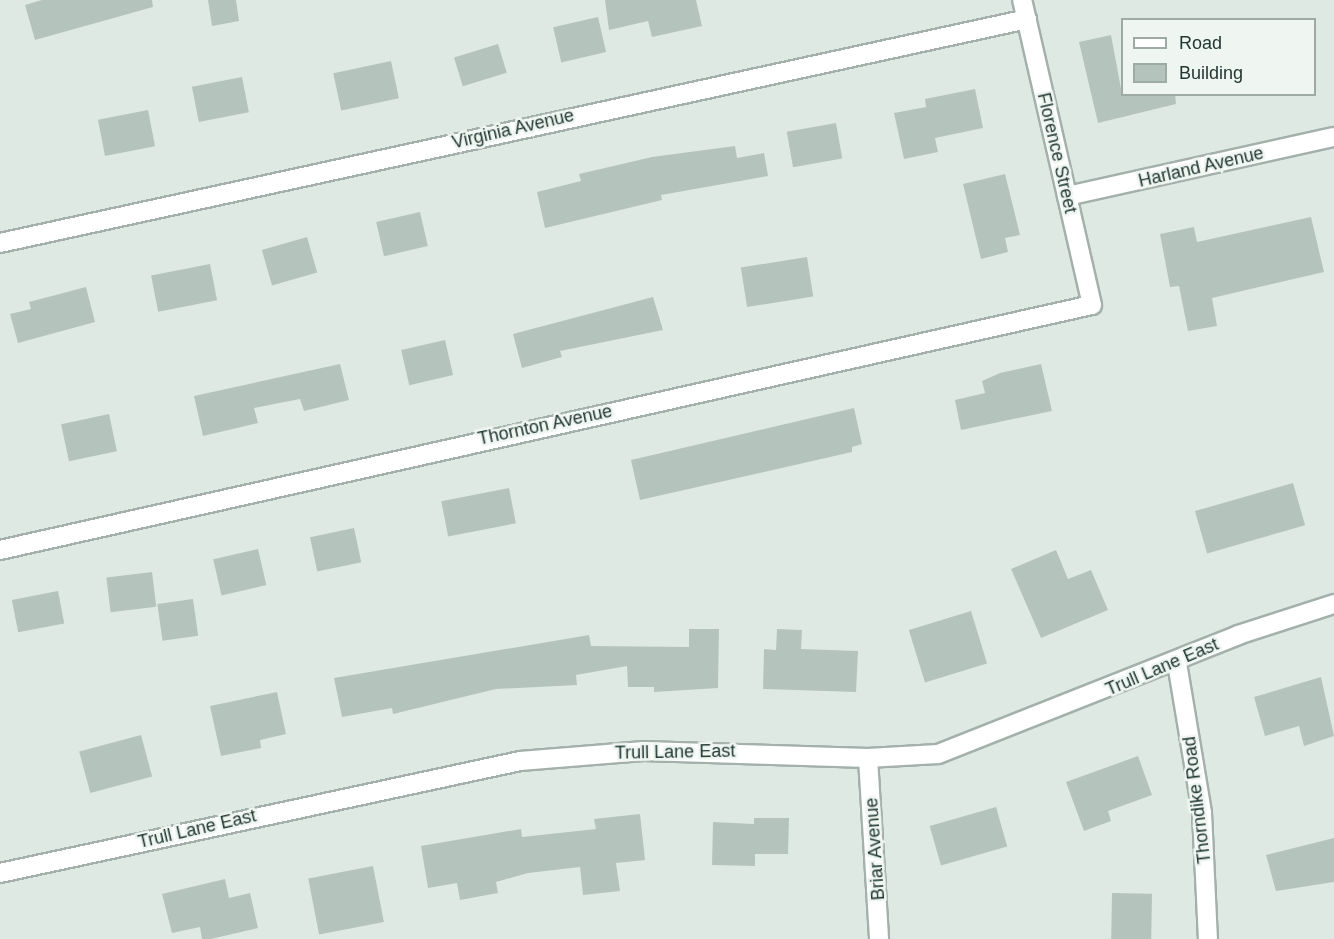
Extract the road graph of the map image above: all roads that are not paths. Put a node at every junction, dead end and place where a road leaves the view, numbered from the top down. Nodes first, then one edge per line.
1 (1022, 0) edge
2 (1027, 19) junction
3 (1334, 137) edge
4 (1067, 196) junction
5 (0, 243) edge
6 (1092, 305) joint
7 (0, 550) edge
8 (1334, 604) edge
9 (1177, 663) junction
10 (868, 758) junction
11 (0, 873) edge
12 (879, 939) edge
13 (1208, 939) edge

1 - 2 street, Florence Street
2 - 4 street, Florence Street
2 - 5 street, Virginia Avenue
3 - 4 street, Harland Avenue
4 - 6 street, Florence Street
6 - 7 street, Thornton Avenue
8 - 9 street, Trull Lane East
9 - 10 street, Trull Lane East
9 - 13 street, Thorndike Road
10 - 11 street, Trull Lane East
10 - 12 street, Briar Avenue

